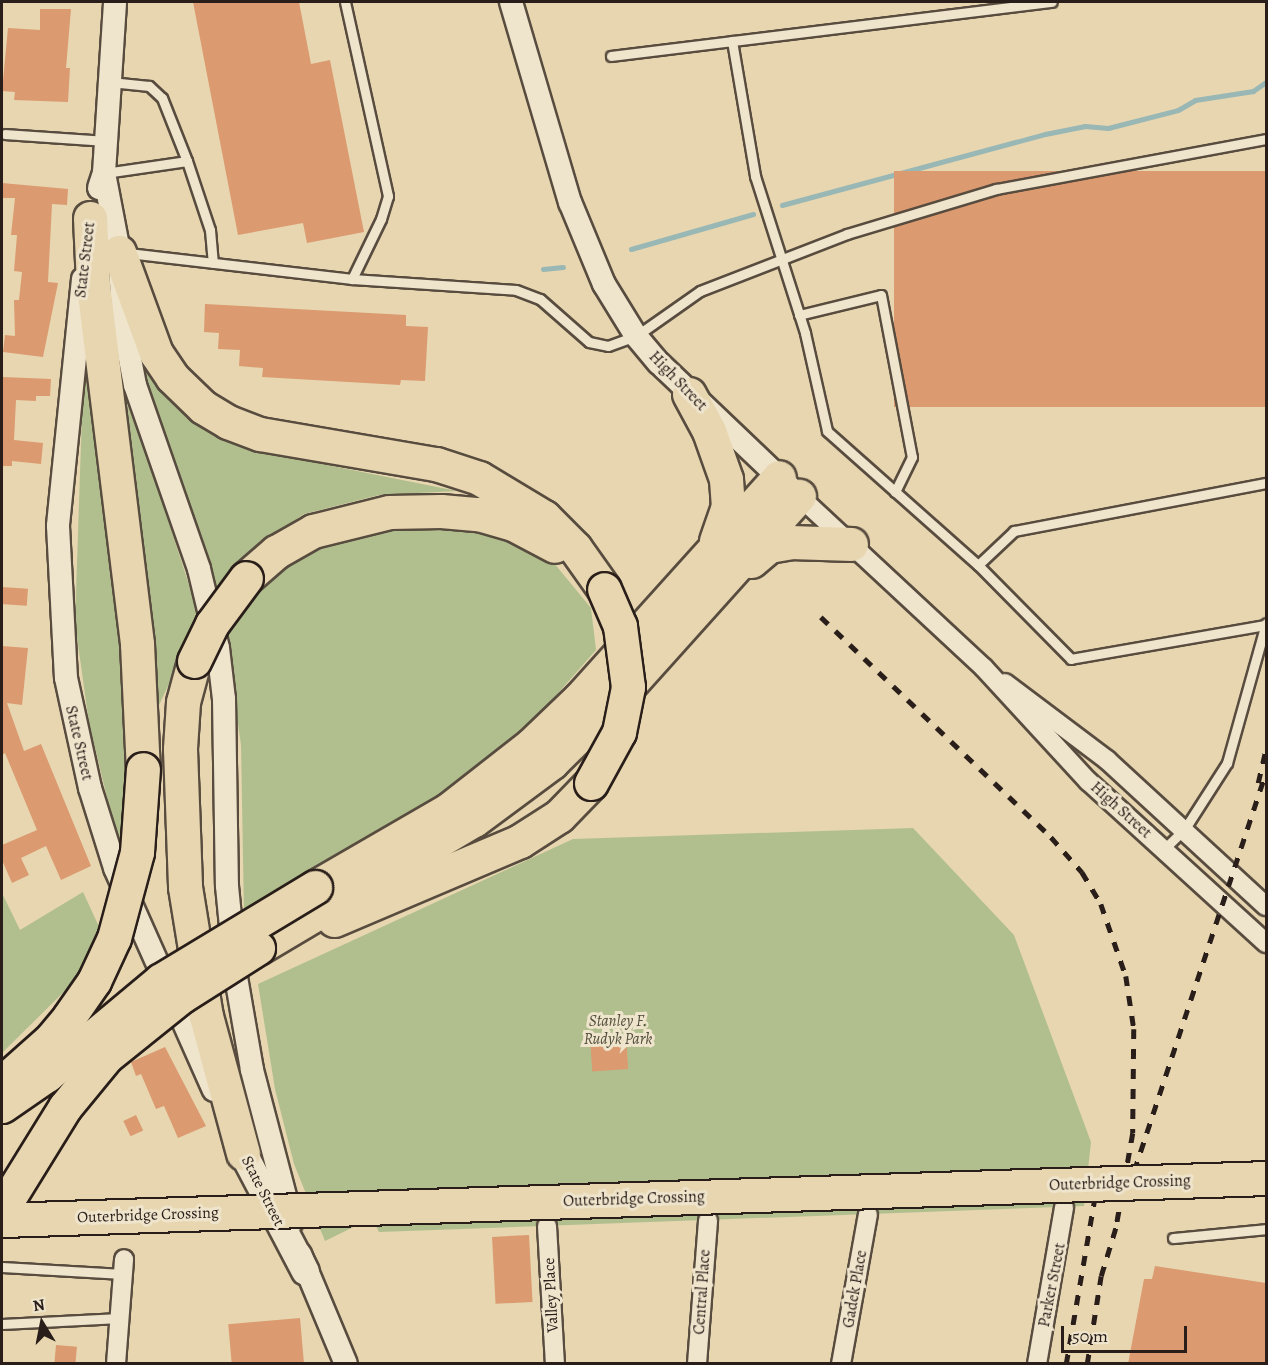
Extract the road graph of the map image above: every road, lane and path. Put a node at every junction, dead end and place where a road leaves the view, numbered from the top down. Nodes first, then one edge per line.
1 (115, 2) edge
2 (345, 2) edge
3 (511, 2) edge
4 (1052, 2) edge
5 (732, 41) junction
6 (611, 56) dead end
7 (110, 82) junction
8 (5, 134) dead end
9 (1266, 139) edge
10 (106, 141) junction
11 (187, 161) junction
12 (104, 173) junction
13 (90, 218) junction
14 (119, 252) junction
15 (781, 259) junction
16 (213, 263) junction
17 (352, 279) junction
18 (799, 315) junction
19 (636, 336) junction
20 (689, 394) junction
21 (1266, 483) edge
22 (789, 487) junction
23 (895, 492) junction
24 (851, 544) junction
25 (719, 563) junction
26 (978, 566) junction
27 (604, 589) junction
28 (1266, 624) edge
29 (984, 668) junction
30 (1184, 830) junction
31 (1164, 849) junction
32 (326, 905) junction
33 (1266, 906) edge
34 (1266, 943) edge
35 (2, 1082) edge
36 (2, 1106) edge
37 (243, 1153) junction
38 (1266, 1158) edge
39 (1266, 1178) edge
40 (2, 1200) edge
41 (1064, 1207) dead end
42 (2, 1209) edge
43 (868, 1214) dead end
44 (2, 1220) edge
45 (708, 1220) dead end
46 (547, 1226) dead end
47 (1266, 1229) edge
48 (1173, 1238) dead end
49 (2, 1267) edge
50 (124, 1267) joint
51 (305, 1271) junction
52 (120, 1318) junction
53 (2, 1324) edge
54 (116, 1364) edge
55 (346, 1364) edge
56 (555, 1364) edge
57 (697, 1364) edge
58 (841, 1364) edge
59 (1037, 1364) edge

1 - 7 street, State Street
2 - 17 lane
3 - 19 street, High Street
4 - 5 lane
5 - 6 lane
5 - 15 lane
7 - 10 street, State Street
7 - 11 lane
8 - 10 lane
9 - 15 lane
10 - 12 street, State Street
11 - 12 lane
11 - 16 lane
12 - 13 street, State Street
12 - 14 street, State Street
13 - 35 highway, bridge
13 - 37 street, State Street
14 - 16 lane
14 - 27 highway
14 - 51 street, State Street
15 - 18 lane
15 - 19 lane
16 - 17 lane
17 - 19 lane
18 - 23 lane
18 - 23 lane
19 - 20 street, High Street
20 - 22 street, High Street
20 - 25 highway
21 - 26 lane
22 - 24 street, High Street
22 - 25 highway
23 - 26 lane
24 - 25 highway
24 - 29 street, High Street
25 - 32 highway
26 - 28 lane
27 - 32 highway, bridge
27 - 37 highway, bridge
28 - 30 lane
29 - 30 street, High Street
29 - 31 street, High Street
30 - 31 lane
30 - 33 street, High Street
31 - 34 street, High Street
32 - 36 highway, bridge
32 - 42 highway, bridge
37 - 51 main road, State Street
38 - 40 highway, Outerbridge Crossing
39 - 44 highway, Outerbridge Crossing, bridge
41 - 59 street, Parker Street
43 - 58 street, Gadek Place
45 - 57 street, Central Place
46 - 56 street, Valley Place
47 - 48 lane
49 - 50 lane
50 - 52 street
51 - 55 street, State Street
52 - 53 lane
52 - 54 street

